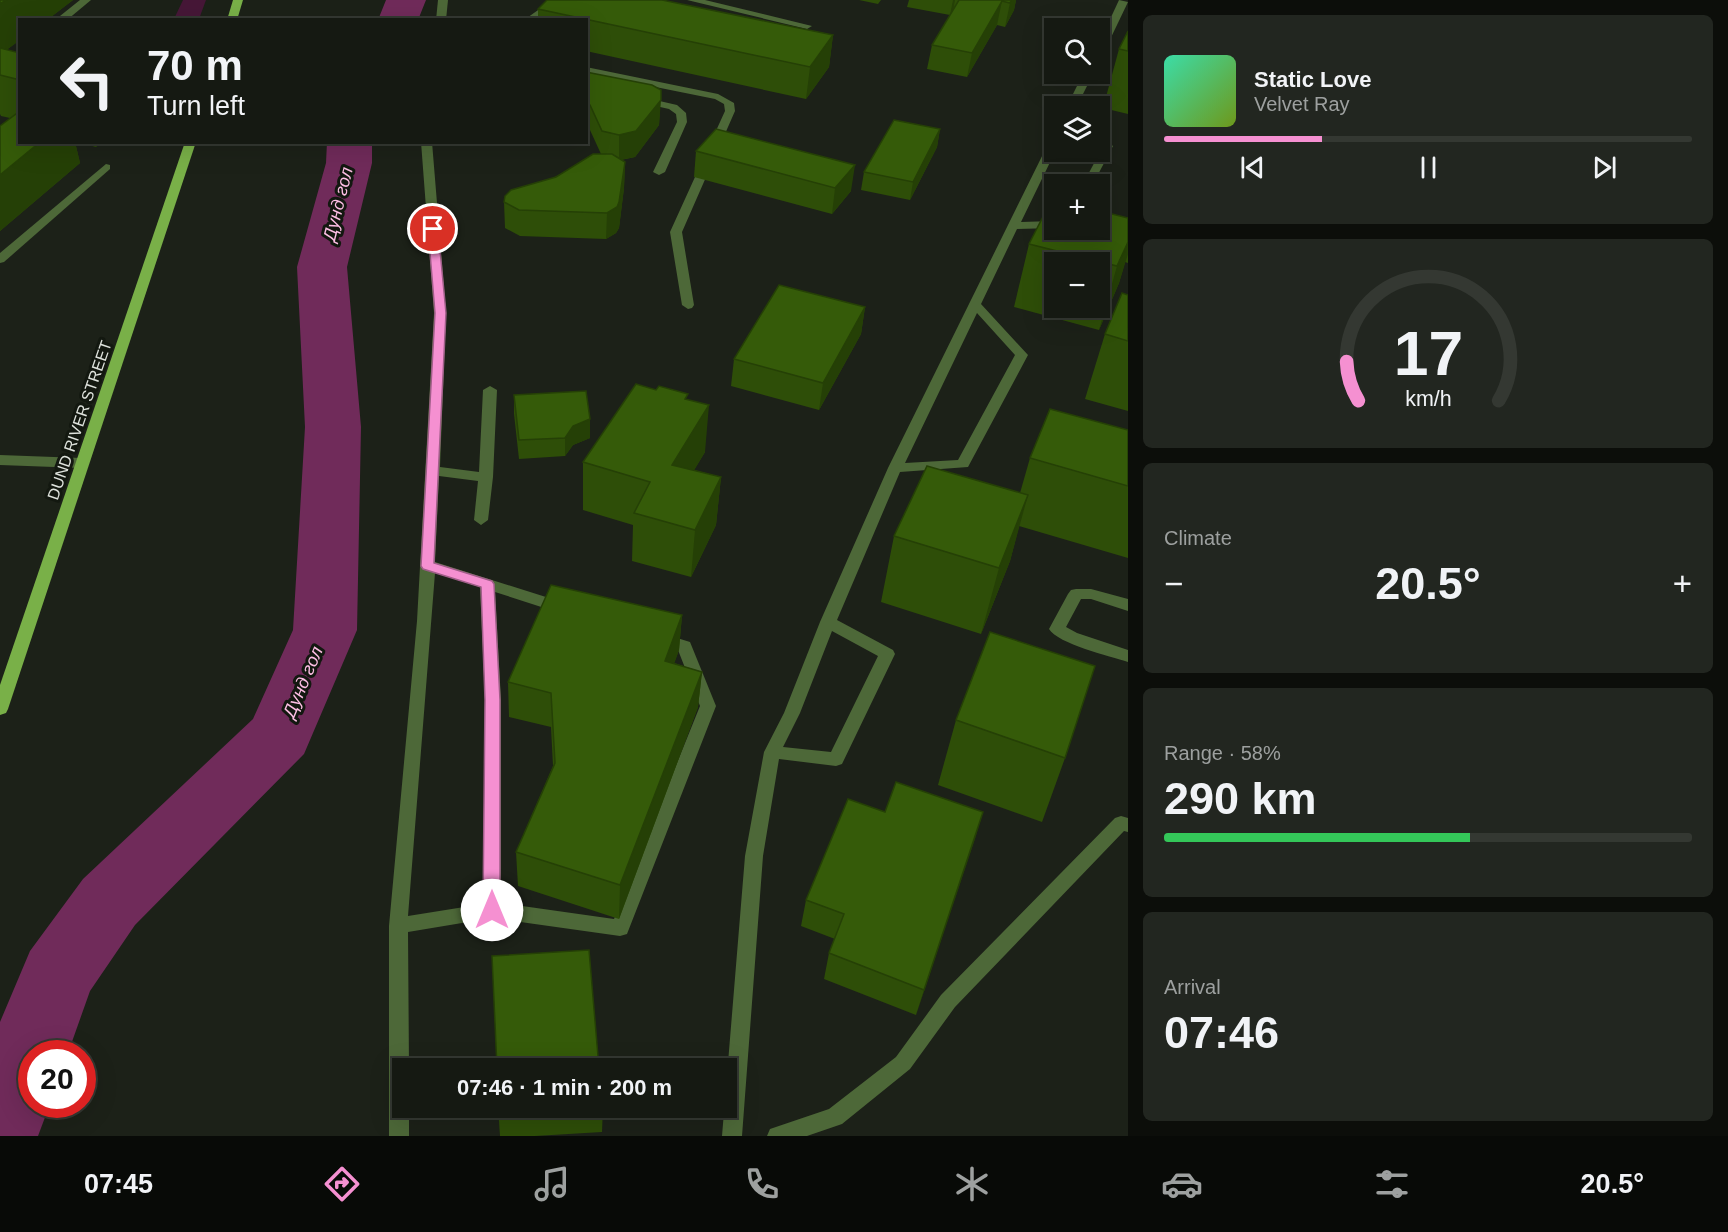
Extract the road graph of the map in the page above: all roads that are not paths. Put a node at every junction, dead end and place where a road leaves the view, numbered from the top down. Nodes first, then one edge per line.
1 (86, 0) edge
2 (238, 0) edge
3 (443, 0) edge
4 (572, 0) edge
5 (692, 0) edge
6 (1124, 0) edge
7 (63, 18) edge
8 (233, 18) edge
9 (441, 18) edge
10 (532, 18) edge
11 (807, 26) dead end
12 (1110, 29) edge
13 (588, 70) edge
14 (627, 97) edge
15 (190, 144) edge
16 (426, 144) edge
17 (1044, 162) edge
18 (106, 167) dead end
19 (659, 172) dead end
20 (1044, 225) edge
21 (1014, 226) junction
22 (0, 259) edge
23 (975, 304) junction
24 (688, 305) dead end
25 (490, 390) dead end
26 (0, 460) edge
27 (81, 463) junction
28 (895, 468) junction
29 (432, 471) junction
30 (486, 477) junction
31 (481, 520) dead end
32 (427, 566) junction
33 (487, 584) junction
34 (1128, 605) edge
35 (575, 612) edge
36 (828, 622) junction
37 (640, 632) edge
38 (1128, 656) edge
39 (0, 709) edge
40 (772, 752) junction
41 (1128, 825) edge
42 (492, 910) junction
43 (398, 926) junction
44 (399, 1136) edge
45 (732, 1136) edge
46 (777, 1136) edge

1 - 7 street
2 - 8 main road
3 - 9 street
4 - 10 street
5 - 11 street
6 - 12 street
13 - 24 street
14 - 19 street
15 - 27 main road, DUND RIVER STREET
16 - 29 street
17 - 21 street
18 - 22 street
20 - 21 street
21 - 23 street
23 - 28 street
23 - 28 street
25 - 30 street
26 - 27 street
27 - 39 main road, DUND RIVER STREET
28 - 36 street
29 - 30 street
29 - 32 street
30 - 31 street
32 - 33 street
32 - 43 street
33 - 35 street
33 - 42 street
34 - 38 street
36 - 40 street
36 - 40 street
37 - 42 street
40 - 45 street
41 - 46 street
42 - 43 street
43 - 44 street

